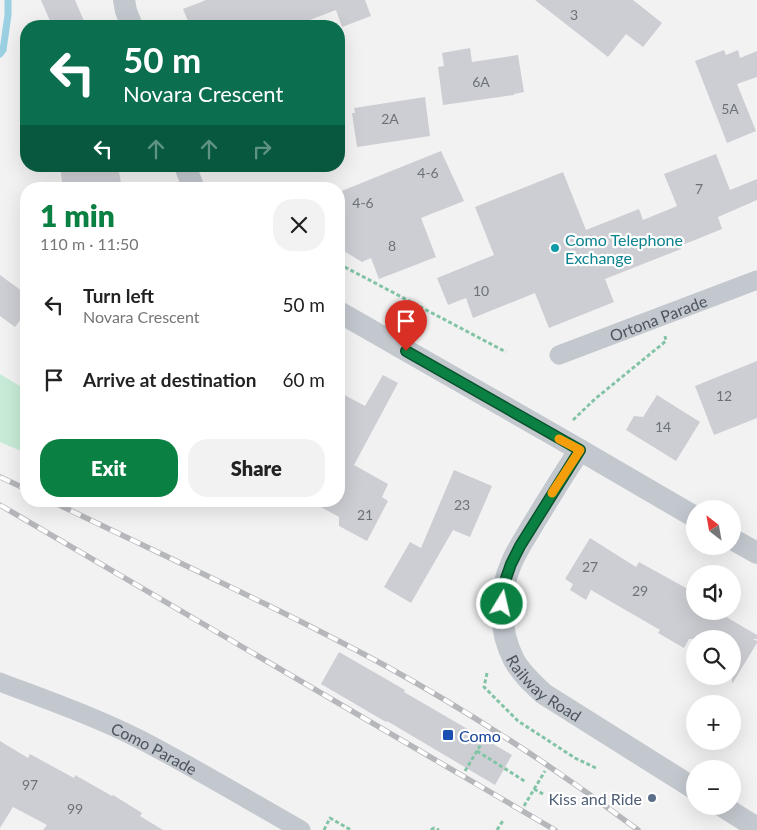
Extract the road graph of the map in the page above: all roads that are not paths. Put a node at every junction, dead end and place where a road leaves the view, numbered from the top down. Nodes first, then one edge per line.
1 (124, 0) edge
2 (130, 20) edge
3 (757, 280) edge
4 (345, 315) edge
5 (559, 355) dead end
6 (580, 450) junction
7 (686, 512) edge
8 (741, 544) edge
9 (757, 553) edge
10 (0, 682) edge
11 (686, 783) edge
12 (736, 815) edge
13 (757, 828) edge
14 (301, 830) edge

1 - 2 street
3 - 5 street, Ortona Parade
4 - 6 street
6 - 7 street
6 - 11 street, Railway Road
8 - 9 street
10 - 14 street, Como Parade
12 - 13 street

